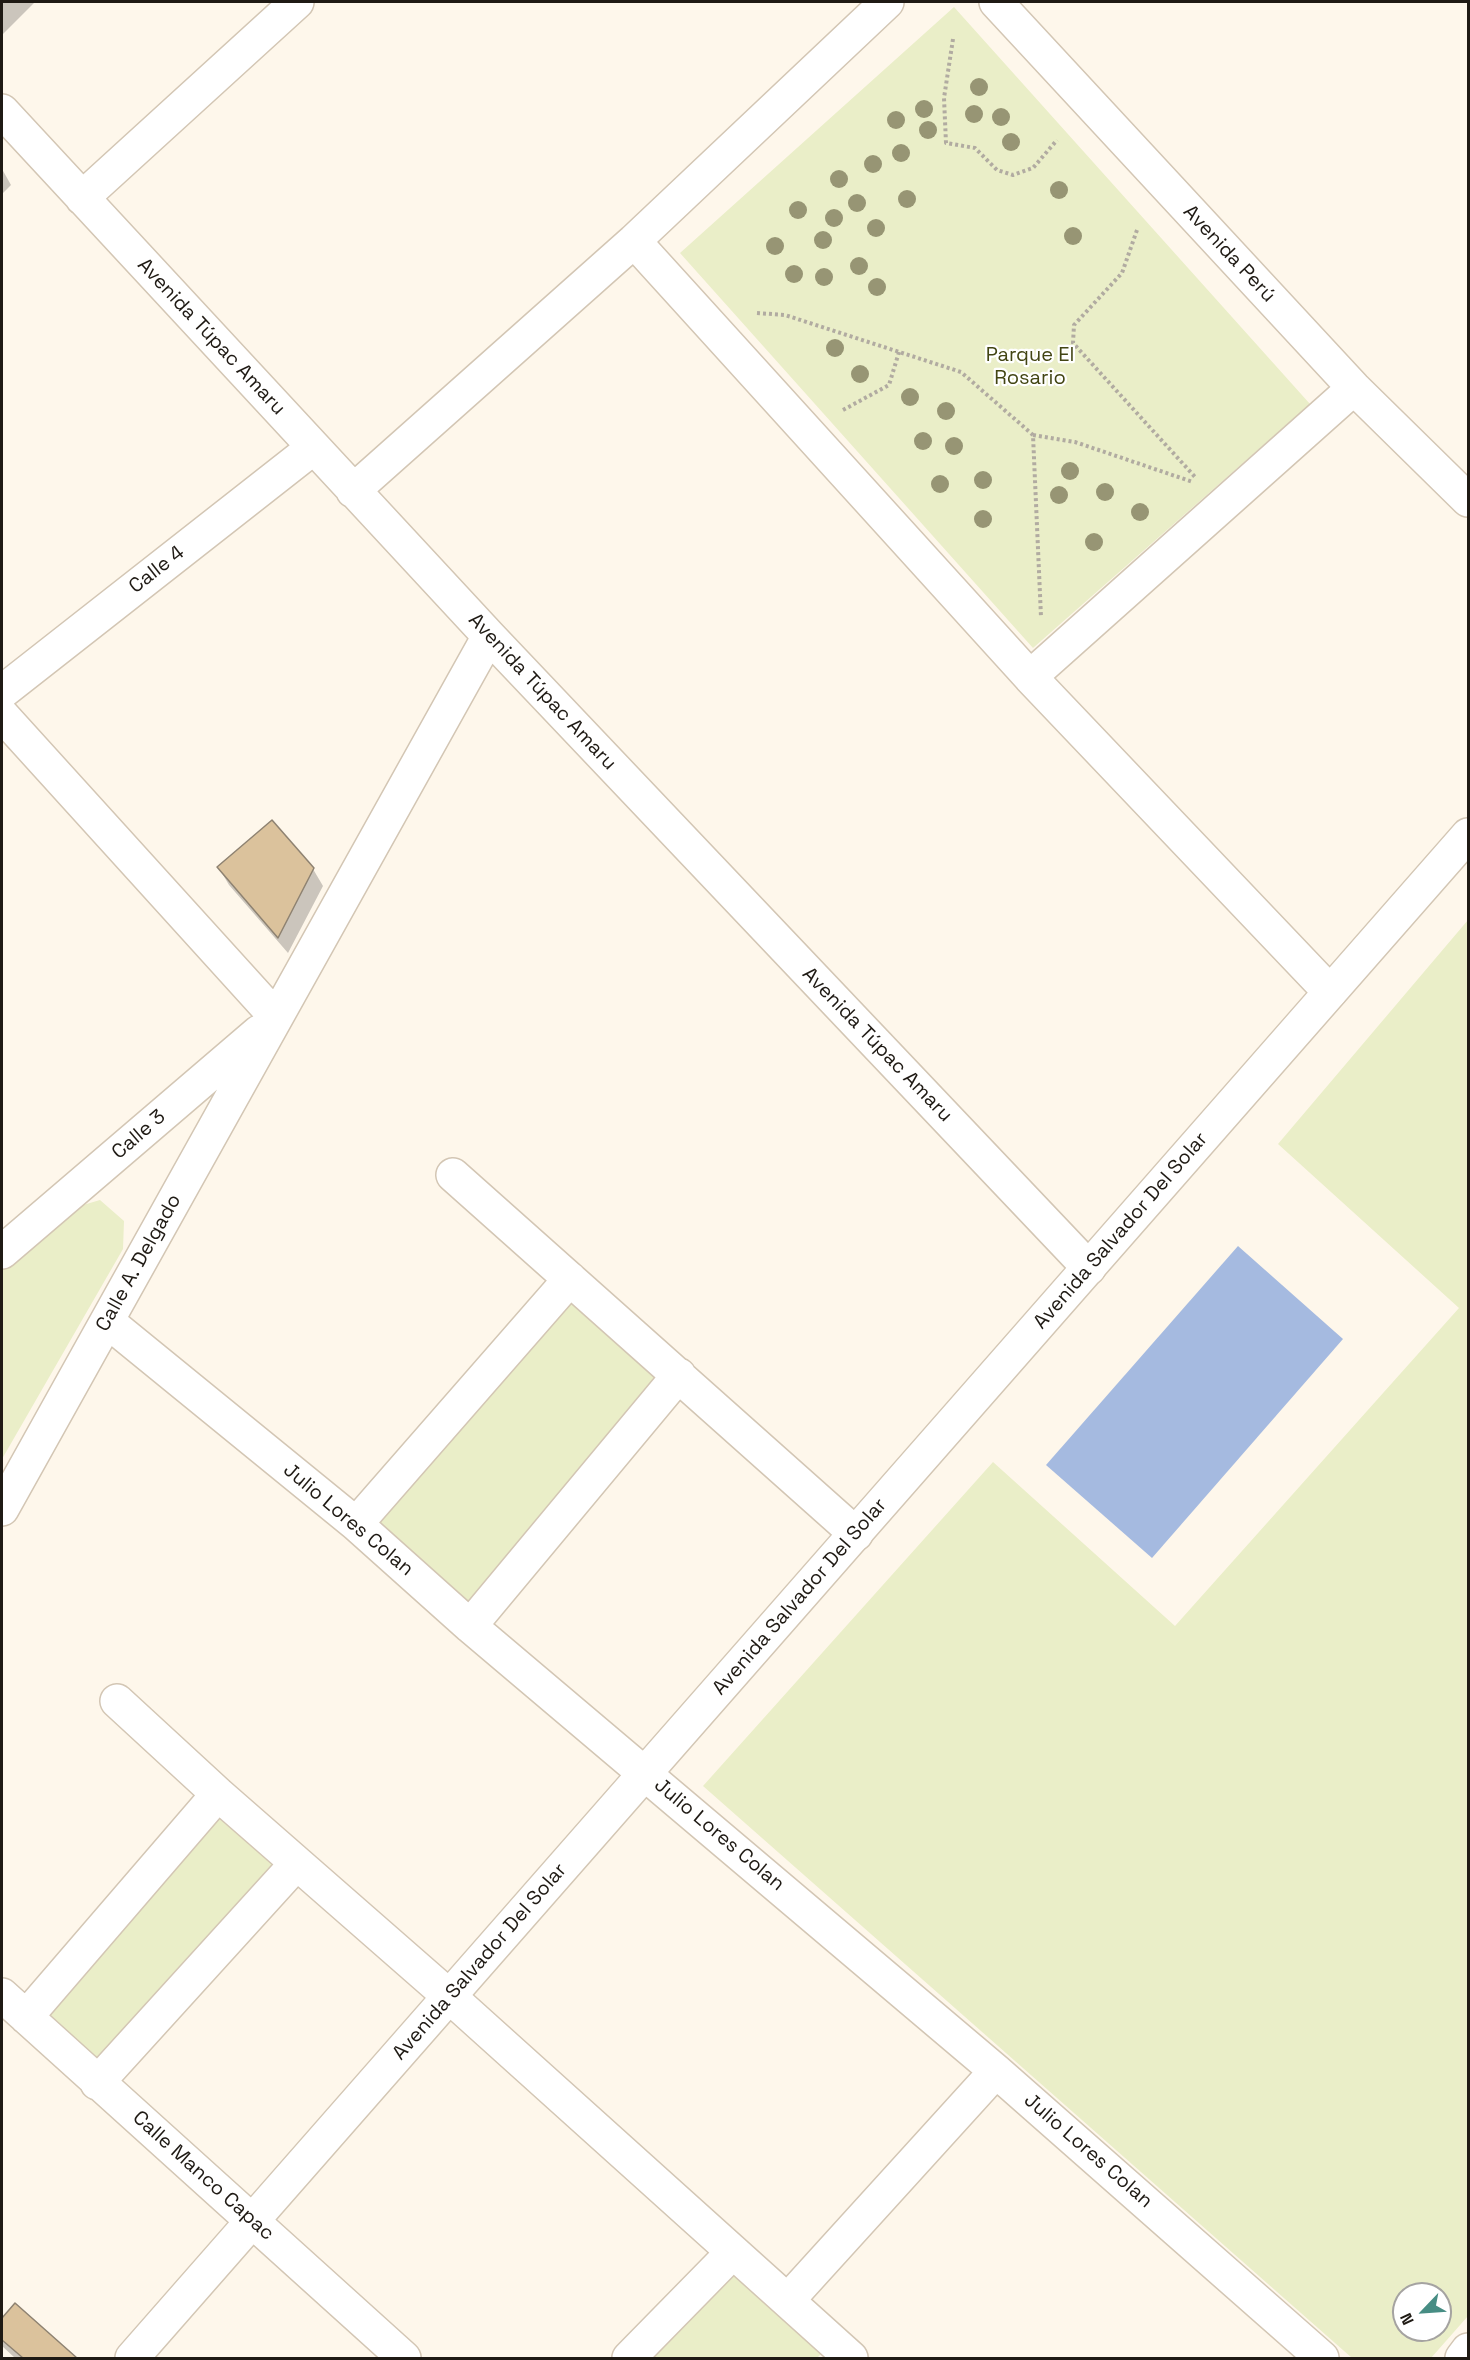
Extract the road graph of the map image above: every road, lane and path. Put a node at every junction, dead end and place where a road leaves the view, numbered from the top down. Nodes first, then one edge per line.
1 (297, 2) edge
2 (887, 2) edge
3 (996, 2) edge
4 (953, 39) dead end
5 (2, 111) edge
6 (1057, 140) dead end
7 (82, 198) junction
8 (1137, 230) dead end
9 (634, 241) junction
10 (757, 312) dead end
11 (899, 352) junction
12 (1354, 388) junction
13 (843, 410) dead end
14 (1033, 435) junction
15 (313, 448) junction
16 (352, 491) junction
17 (1468, 500) edge
18 (1041, 618) dead end
19 (489, 636) junction
20 (1030, 677) junction
21 (2, 692) edge
22 (2, 715) edge
23 (1468, 835) edge
24 (1330, 992) junction
25 (276, 1017) junction
26 (453, 1175) dead end
27 (2, 1252) edge
28 (1089, 1268) junction
29 (570, 1278) junction
30 (107, 1322) junction
31 (679, 1376) junction
32 (2, 1509) edge
33 (356, 1524) junction
34 (856, 1534) junction
35 (470, 1626) junction
36 (117, 1701) dead end
37 (645, 1773) junction
38 (218, 1794) junction
39 (296, 1864) junction
40 (2, 1995) edge
41 (450, 1997) junction
42 (26, 2017) junction
43 (996, 2071) junction
44 (97, 2083) junction
45 (254, 2220) junction
46 (732, 2253) junction
47 (788, 2300) junction
48 (1468, 2350) edge
49 (841, 2355) edge
50 (132, 2358) edge
51 (404, 2358) edge
52 (629, 2358) edge
53 (1322, 2358) edge
54 (1462, 2358) edge

1 - 7 street
2 - 9 street
3 - 12 street, Avenida Perú
4 - 6 path
5 - 7 street, Avenida Túpac Amaru
7 - 15 street, Avenida Túpac Amaru
8 - 14 path
9 - 16 street
9 - 20 street
10 - 11 path
11 - 13 path
11 - 14 path
12 - 17 street, Avenida Perú
12 - 20 street
14 - 18 path
15 - 16 street, Avenida Túpac Amaru
15 - 21 street, Calle 4
16 - 19 street, Avenida Túpac Amaru
19 - 25 street, Calle A. Delgado
19 - 28 street, Avenida Túpac Amaru
20 - 24 street
22 - 25 street
23 - 24 street, Avenida Salvador Del Solar
24 - 28 street, Avenida Salvador Del Solar
25 - 27 street, Calle 3
25 - 30 street, Calle A. Delgado
26 - 29 street
28 - 34 street, Avenida Salvador Del Solar
29 - 31 street
29 - 33 street
30 - 32 street, Calle A. Delgado
30 - 33 street, Julio Lores Colan
31 - 34 street
31 - 35 street
33 - 35 street, Julio Lores Colan
34 - 37 street, Avenida Salvador Del Solar
35 - 37 street, Julio Lores Colan
36 - 38 street
37 - 41 street, Avenida Salvador Del Solar
37 - 43 street, Julio Lores Colan
38 - 39 street
38 - 42 street
39 - 41 street
39 - 44 street
40 - 42 street, Calle Manco Capac
41 - 45 street, Avenida Salvador Del Solar
41 - 46 street
42 - 44 street, Calle Manco Capac
43 - 47 street
43 - 53 street, Julio Lores Colan
44 - 45 street, Calle Manco Capac
45 - 50 street, Avenida Salvador Del Solar
45 - 51 street, Calle Manco Capac
46 - 47 street
46 - 52 street
47 - 49 street
48 - 54 street

